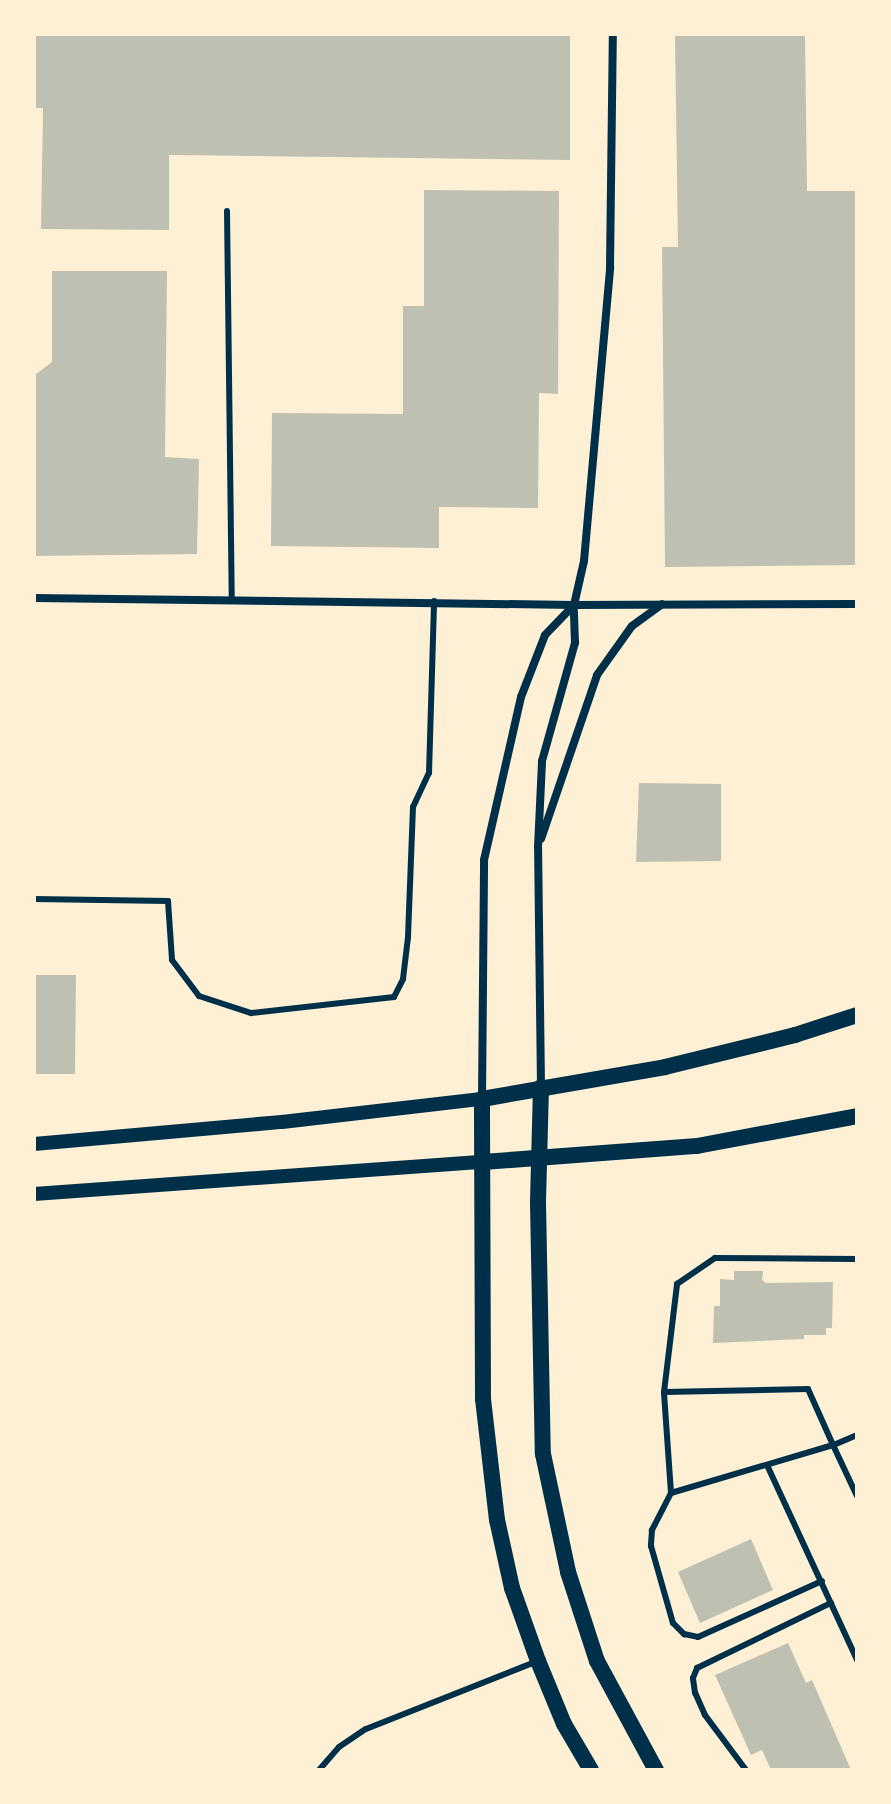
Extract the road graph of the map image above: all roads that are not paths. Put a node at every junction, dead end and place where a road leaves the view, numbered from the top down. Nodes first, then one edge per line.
1 (613, 34) edge
2 (227, 211) dead end
3 (34, 598) edge
4 (232, 598) junction
5 (434, 601) junction
6 (662, 604) junction
7 (857, 604) edge
8 (574, 605) junction
9 (538, 847) junction
10 (34, 899) edge
11 (857, 1015) edge
12 (541, 1087) junction
13 (482, 1099) junction
14 (857, 1116) edge
15 (34, 1144) edge
16 (539, 1159) junction
17 (483, 1162) junction
18 (34, 1194) edge
19 (857, 1259) edge
20 (664, 1392) junction
21 (857, 1435) edge
22 (833, 1445) junction
23 (767, 1465) junction
24 (671, 1493) junction
25 (857, 1496) edge
26 (822, 1581) junction
27 (831, 1603) junction
28 (857, 1660) edge
29 (538, 1661) junction
30 (319, 1770) edge
31 (591, 1770) edge
32 (656, 1770) edge
33 (746, 1770) edge

1 - 8 street
2 - 4 lane
3 - 4 street
4 - 5 street
5 - 8 street
5 - 10 lane
6 - 7 street
6 - 8 street
6 - 9 street
8 - 9 street
8 - 13 street
9 - 12 street
11 - 12 main road
12 - 13 main road
12 - 16 main road
13 - 15 street
13 - 17 main road
14 - 16 main road
16 - 17 main road
16 - 32 main road
17 - 18 street
17 - 29 main road
19 - 20 lane
20 - 22 lane
20 - 24 lane
21 - 22 lane
22 - 23 lane
22 - 25 lane
23 - 24 lane
23 - 26 lane
24 - 26 lane
26 - 27 lane
27 - 28 lane
27 - 33 lane
29 - 30 lane
29 - 31 main road

